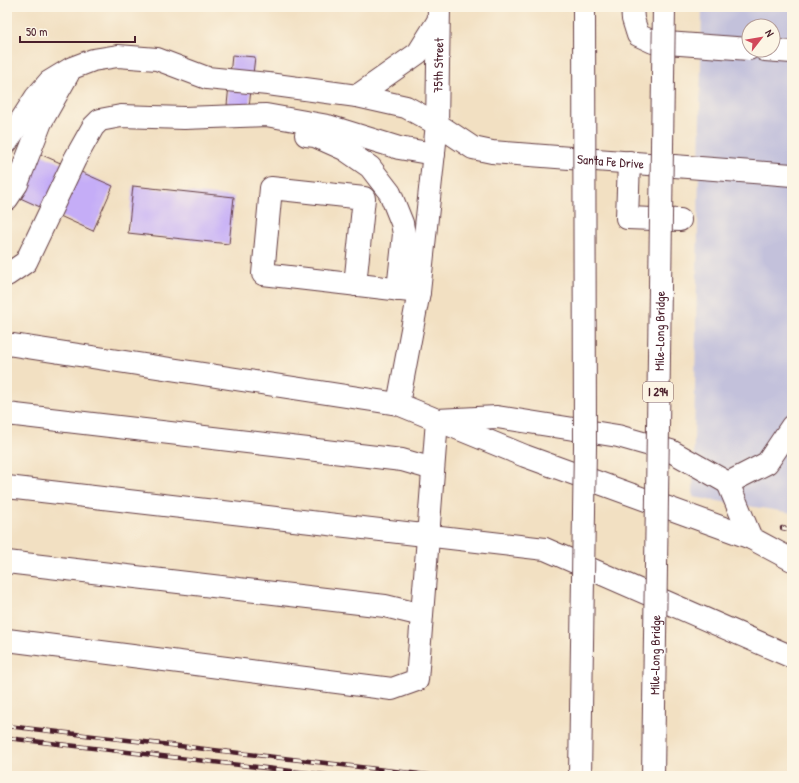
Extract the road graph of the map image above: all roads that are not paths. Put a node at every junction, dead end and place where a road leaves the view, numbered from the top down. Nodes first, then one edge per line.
1 (584, 7) edge
2 (632, 7) edge
3 (664, 7) edge
4 (439, 13) edge
5 (741, 48) edge
6 (781, 51) edge
7 (792, 52) edge
8 (72, 68) junction
9 (357, 96) junction
10 (184, 118) junction
11 (437, 124) junction
12 (7, 142) edge
13 (434, 154) junction
14 (629, 162) junction
15 (792, 175) edge
16 (7, 199) edge
17 (680, 220) dead end
18 (7, 275) edge
19 (355, 285) junction
20 (408, 291) junction
21 (7, 344) edge
22 (398, 404) junction
23 (7, 414) edge
24 (437, 420) junction
25 (792, 426) edge
26 (433, 469) junction
27 (728, 483) junction
28 (7, 487) edge
29 (428, 535) junction
30 (751, 538) junction
31 (792, 560) edge
32 (7, 562) edge
33 (422, 615) junction
34 (7, 640) edge
35 (792, 657) edge
36 (580, 776) edge
37 (653, 776) edge

1 - 36 main road, bridge
2 - 5 main road
3 - 37 main road, Mile-Long Bridge / I 294, bridge
4 - 9 main road
4 - 11 main road, 75th Street
6 - 7 main road
8 - 9 main road, Santa Fe Drive
8 - 12 main road, Santa Fe Drive
8 - 16 main road
9 - 11 main road, Santa Fe Drive
10 - 13 main road
10 - 18 main road
10 - 20 main road
11 - 13 main road, 75th Street
11 - 14 main road, Santa Fe Drive
13 - 20 main road, 75th Street
14 - 15 main road, Santa Fe Drive
14 - 17 main road
19 - 19 main road
19 - 20 main road
20 - 22 main road
21 - 22 main road
22 - 24 main road
23 - 26 main road
24 - 26 main road
24 - 27 main road
24 - 30 main road
25 - 27 main road
26 - 29 main road
27 - 30 main road
28 - 29 main road
29 - 33 main road
29 - 35 main road
30 - 31 main road
32 - 33 main road
33 - 34 main road

